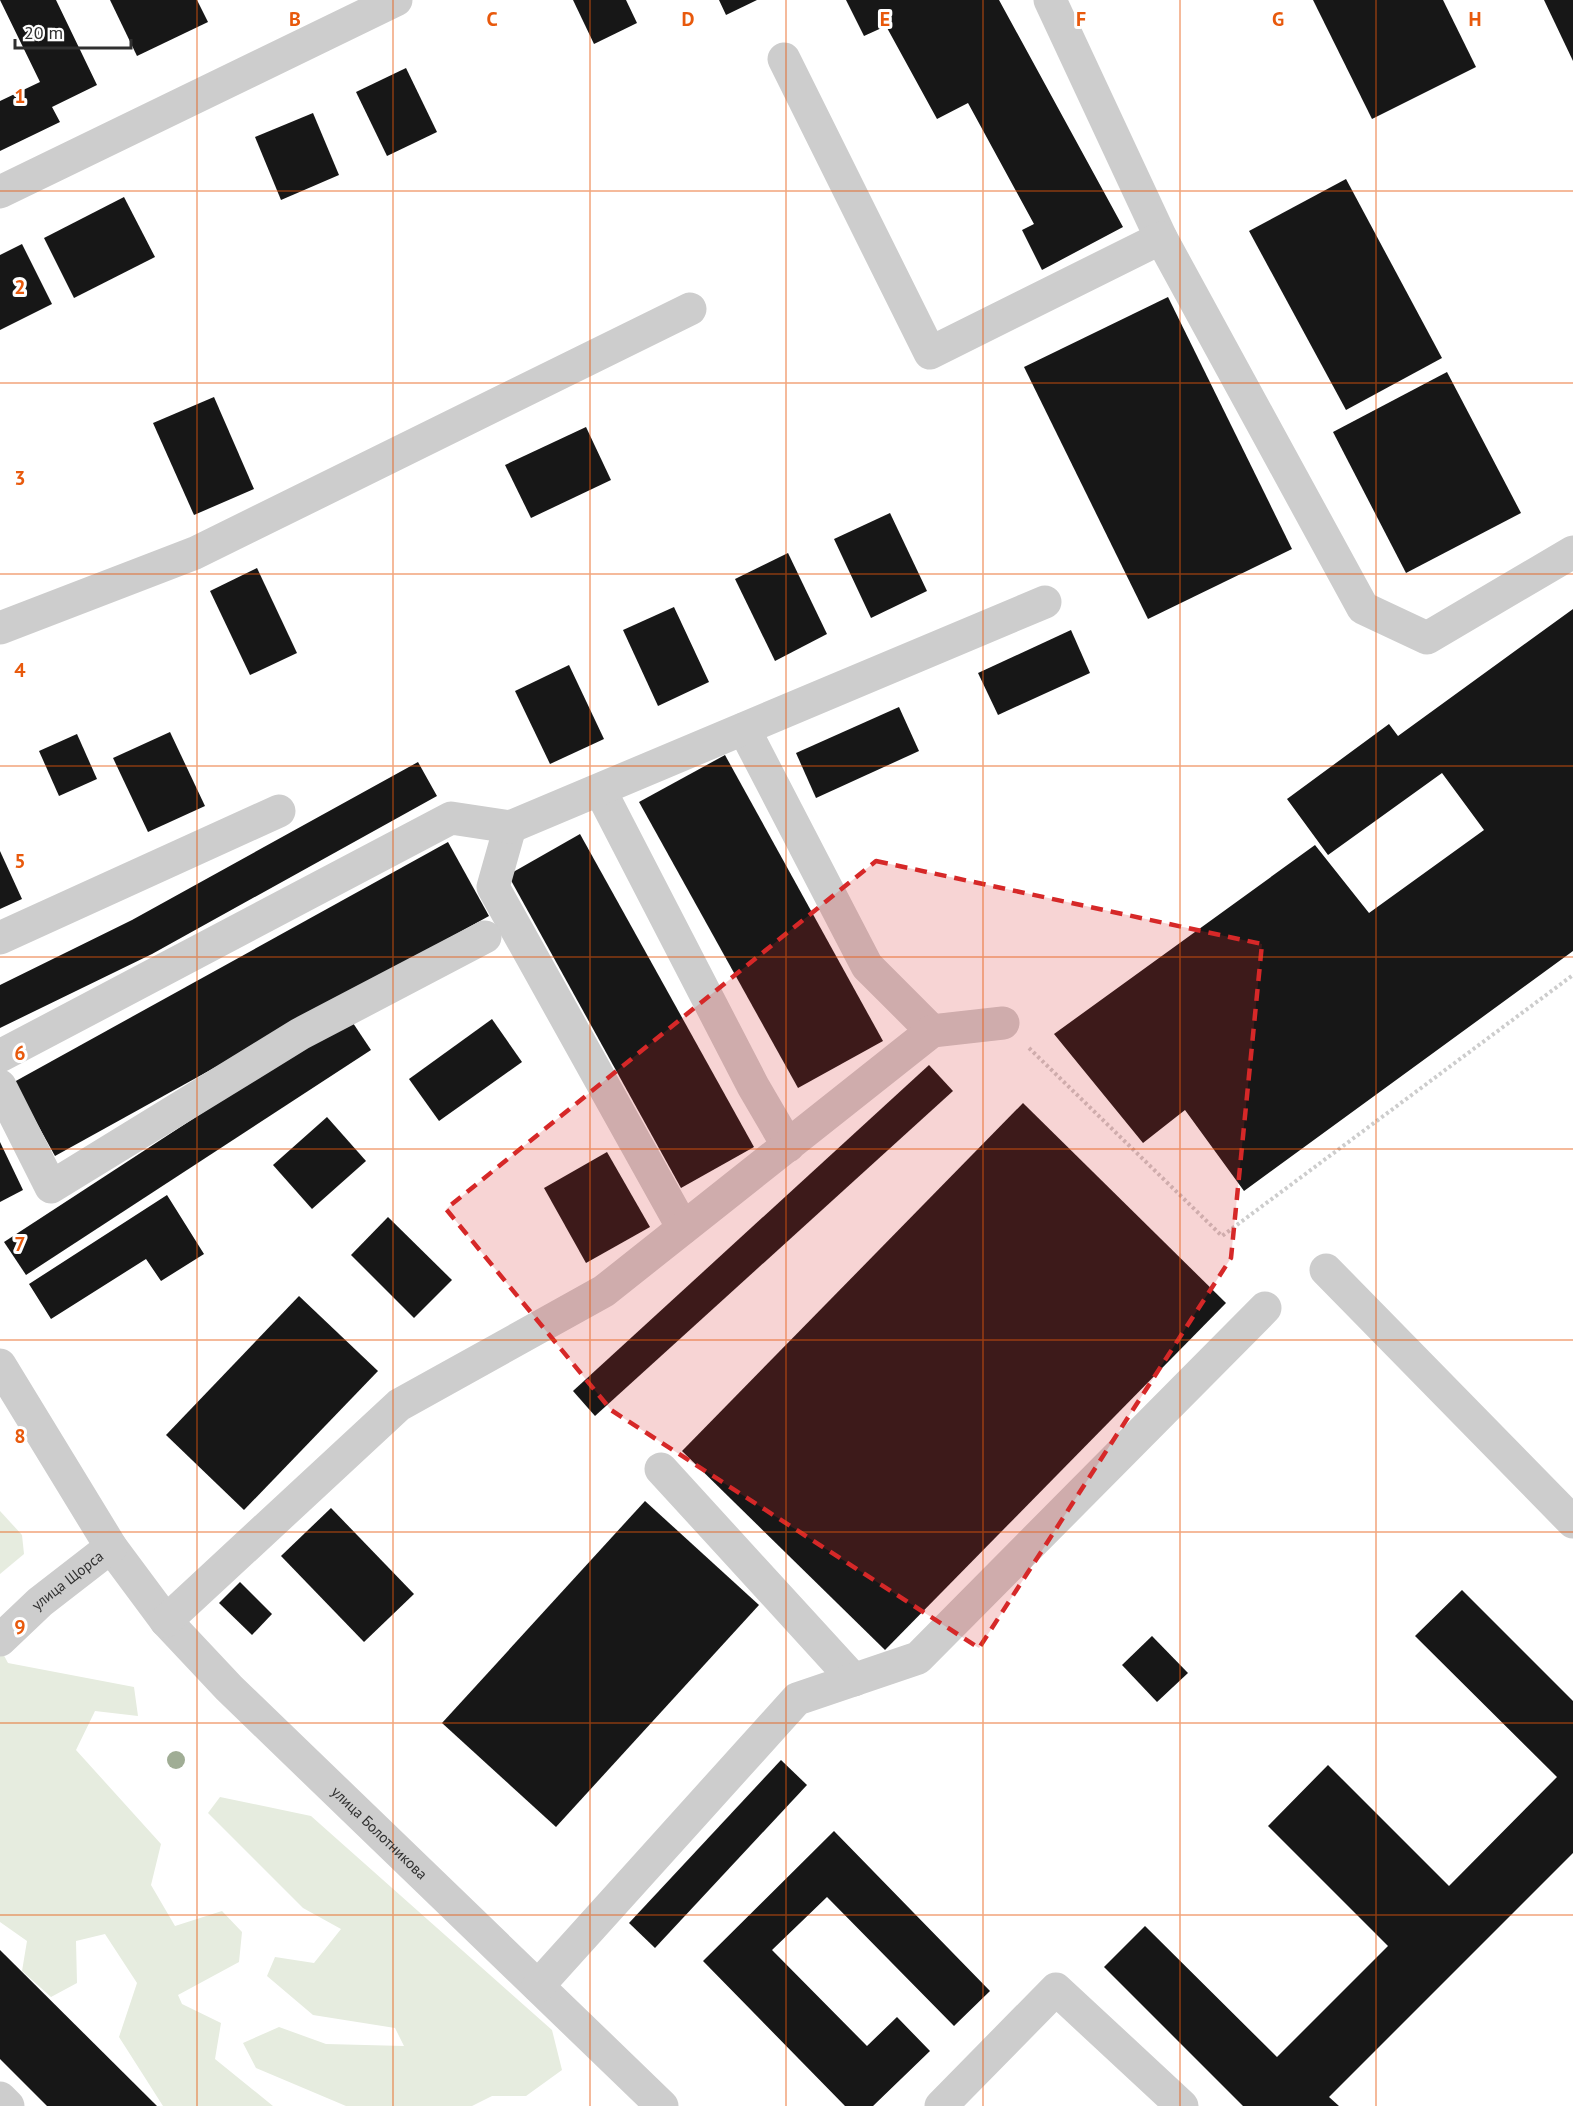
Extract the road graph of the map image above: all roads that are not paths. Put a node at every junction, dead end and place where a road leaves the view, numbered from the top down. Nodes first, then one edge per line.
1 (396, 0) edge
2 (1050, 0) edge
3 (784, 59) dead end
4 (0, 192) edge
5 (1161, 238) junction
6 (690, 309) dead end
7 (1573, 552) edge
8 (1045, 602) dead end
9 (0, 628) edge
10 (744, 729) junction
11 (600, 790) junction
12 (279, 811) dead end
13 (510, 828) junction
14 (485, 937) dead end
15 (0, 938) edge
16 (1003, 1023) road end
17 (932, 1031) junction
18 (0, 1056) edge
19 (0, 1086) edge
20 (788, 1146) junction
21 (683, 1228) junction
22 (1326, 1270) dead end
23 (1265, 1308) dead end
24 (0, 1365) edge
25 (661, 1469) dead end
26 (1573, 1522) edge
27 (111, 1547) junction
28 (166, 1621) junction
29 (0, 1640) edge
30 (854, 1680) junction
31 (538, 1986) junction
32 (0, 2098) edge
33 (8, 2106) edge
34 (662, 2106) edge
35 (941, 2106) edge
36 (1182, 2106) edge

1 - 4 street
2 - 5 street
3 - 5 street
5 - 7 street
6 - 9 street
8 - 10 street
10 - 11 street
10 - 17 street
11 - 13 street
11 - 20 street
12 - 15 street
13 - 18 street
13 - 21 street
14 - 19 street
16 - 17 street
17 - 20 street
20 - 21 street
21 - 28 street
22 - 26 street
23 - 30 street
24 - 27 street, улица Болотникова
25 - 30 street
27 - 28 street, улица Болотникова
27 - 29 street, улица Щорса
28 - 31 street, улица Болотникова
30 - 31 street
31 - 34 street, улица Болотникова
32 - 33 street
35 - 36 street

